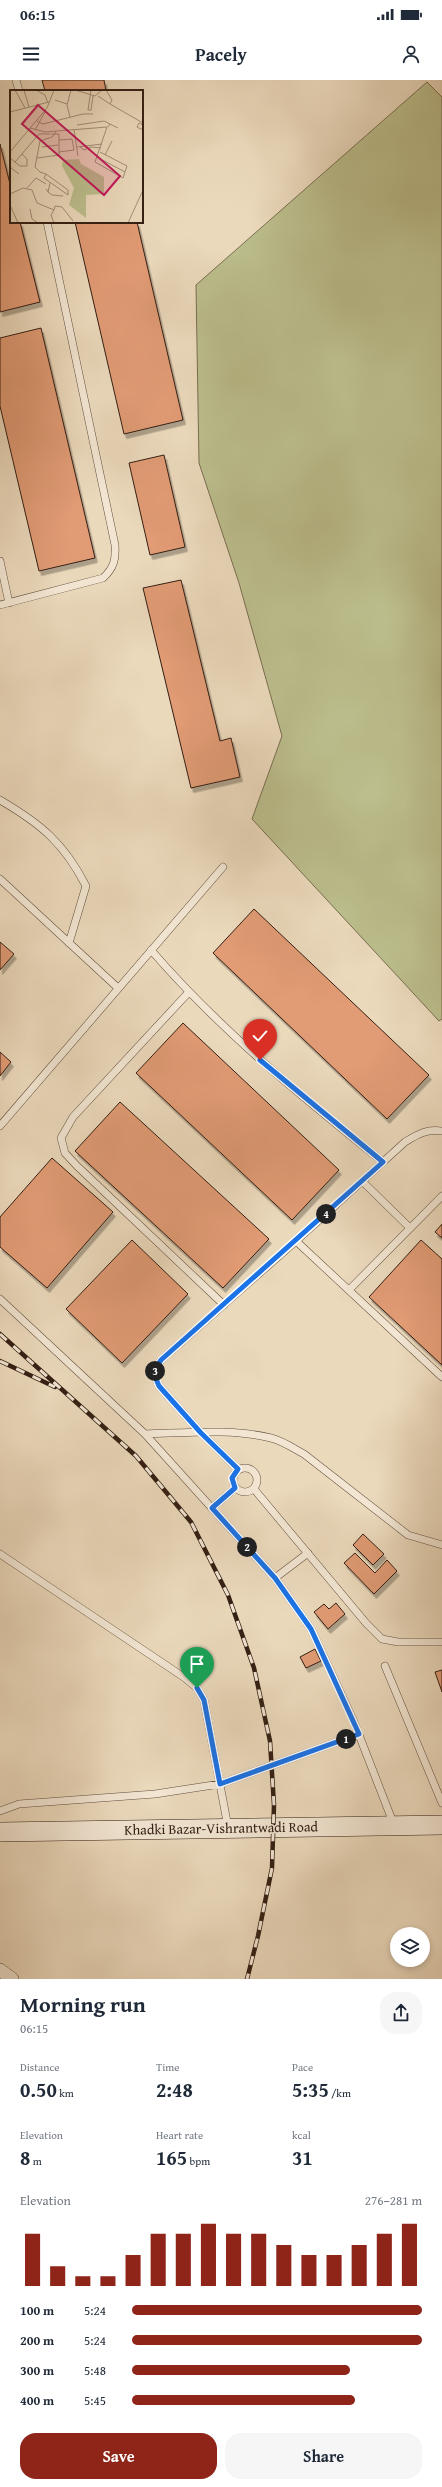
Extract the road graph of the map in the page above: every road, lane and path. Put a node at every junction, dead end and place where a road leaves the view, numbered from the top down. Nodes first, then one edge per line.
1 (16, 80) edge
2 (19, 90) edge
3 (47, 223) edge
4 (0, 561) edge
5 (9, 603) junction
6 (0, 605) edge
7 (0, 800) edge
8 (223, 867) dead end
9 (0, 879) edge
10 (69, 943) junction
11 (151, 950) junction
12 (118, 988) junction
13 (188, 993) junction
14 (0, 1126) edge
15 (442, 1131) edge
16 (383, 1162) junction
17 (362, 1181) junction
18 (442, 1196) edge
19 (410, 1228) junction
20 (296, 1242) junction
21 (349, 1290) junction
22 (0, 1299) edge
23 (224, 1305) junction
24 (442, 1377) edge
25 (201, 1433) junction
26 (145, 1434) junction
27 (238, 1469) junction
28 (235, 1488) junction
29 (254, 1489) junction
30 (212, 1508) junction
31 (442, 1545) edge
32 (308, 1553) junction
33 (0, 1554) edge
34 (275, 1578) junction
35 (442, 1642) edge
36 (385, 1666) dead end
37 (359, 1734) junction
38 (220, 1784) junction
39 (442, 1803) edge
40 (0, 1811) edge
41 (442, 1824) edge
42 (394, 1825) junction
43 (228, 1828) junction
44 (0, 1832) edge
45 (0, 1970) edge
46 (12, 1979) edge

1 - 2 lane
3 - 5 lane
4 - 5 lane
5 - 6 lane
7 - 10 lane
8 - 11 lane
9 - 10 lane
10 - 12 lane
11 - 12 lane
11 - 13 lane
12 - 14 lane
13 - 16 lane
13 - 23 lane
15 - 16 lane
16 - 17 lane
17 - 19 lane
17 - 20 lane
18 - 19 lane
19 - 21 lane
20 - 21 lane
20 - 23 lane
21 - 24 lane
22 - 26 lane
23 - 25 lane
25 - 26 lane
25 - 27 lane
25 - 31 lane
26 - 30 lane
27 - 28 lane
27 - 29 lane
28 - 29 lane
28 - 30 lane
29 - 32 lane
30 - 34 lane
32 - 34 lane
32 - 35 lane
33 - 38 lane
34 - 37 lane
36 - 39 lane
37 - 38 lane
37 - 42 lane
38 - 40 lane
38 - 43 lane
41 - 42 street, Khadki Bazar-Vishrantwadi Road
42 - 43 street, Khadki Bazar-Vishrantwadi Road
43 - 44 street, Khadki Bazar-Vishrantwadi Road
45 - 46 street

